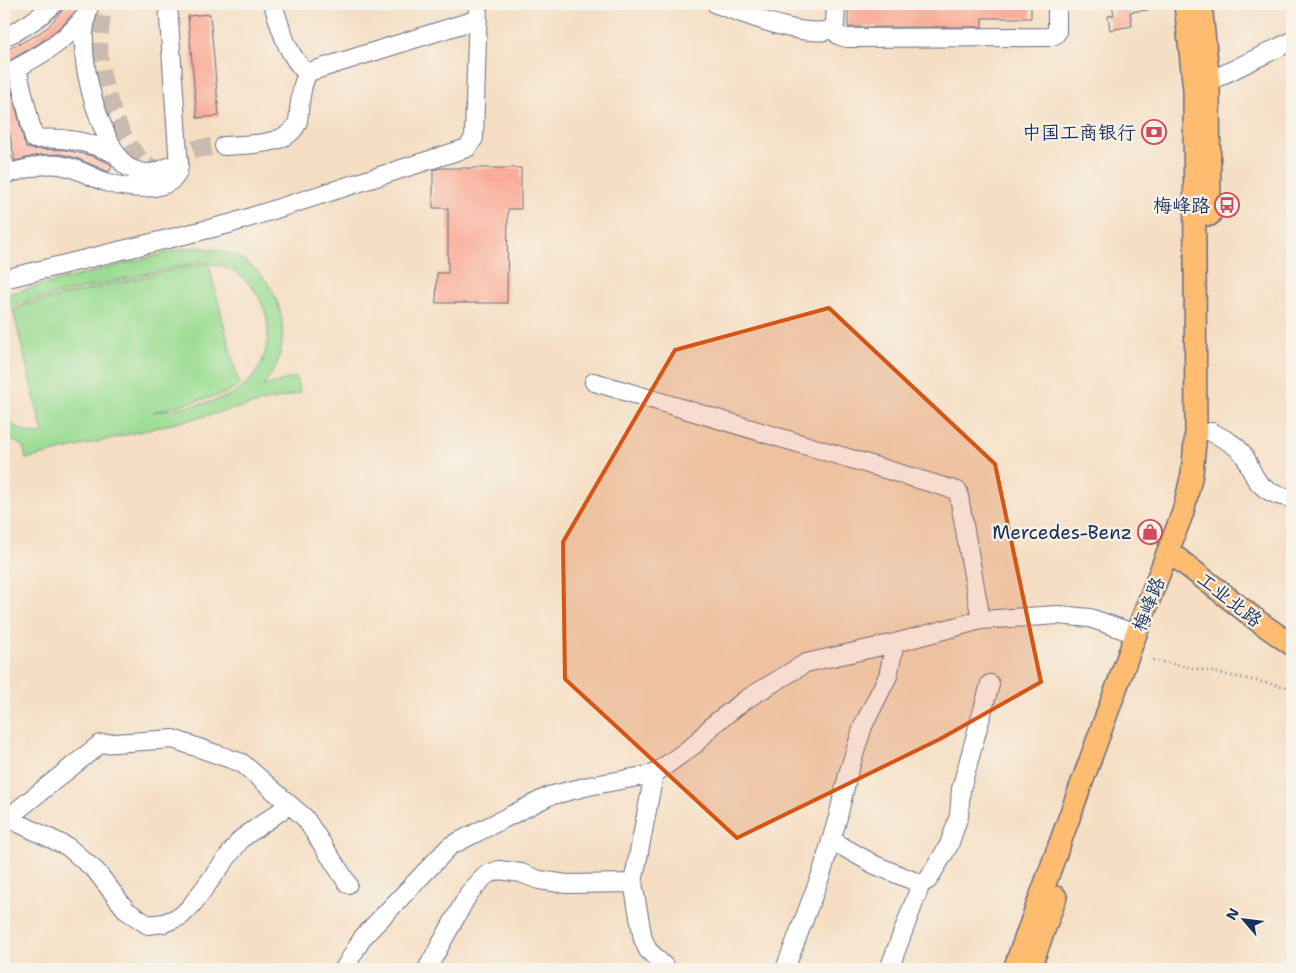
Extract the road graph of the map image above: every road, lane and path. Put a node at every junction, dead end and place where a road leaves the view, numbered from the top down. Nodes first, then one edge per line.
1 (54, 4) edge
2 (168, 4) edge
3 (273, 4) edge
4 (716, 4) edge
5 (836, 4) edge
6 (1057, 4) edge
7 (1185, 4) edge
8 (1201, 4) edge
9 (88, 10) edge
10 (478, 11) edge
11 (831, 29) junction
12 (4, 37) edge
13 (1292, 42) edge
14 (308, 74) junction
15 (1202, 86) junction
16 (224, 146) tunnel mouth
17 (116, 154) junction
18 (178, 162) junction
19 (4, 163) edge
20 (4, 279) edge
21 (594, 382) dead end
22 (1210, 432) junction
23 (1292, 498) edge
24 (1174, 555) junction
25 (981, 620) junction
26 (1136, 634) junction
27 (895, 643) junction
28 (1292, 645) edge
29 (1153, 660) dead end
30 (990, 684) dead end
31 (1292, 688) edge
32 (654, 774) junction
33 (289, 805) junction
34 (6, 819) edge
35 (831, 840) junction
36 (634, 882) junction
37 (348, 884) dead end
38 (920, 884) junction
39 (344, 969) edge
40 (427, 969) edge
41 (667, 969) edge
42 (785, 969) edge
43 (889, 969) edge
44 (1014, 969) edge
45 (1030, 969) edge

1 - 12 street
2 - 18 street
3 - 14 street
4 - 11 street
5 - 11 street
6 - 11 street
7 - 15 main road
8 - 15 main road
9 - 17 street
9 - 17 street
10 - 14 street
10 - 20 street
13 - 15 street
14 - 16 street
15 - 22 main road, 梅峰路
15 - 24 main road, 梅峰路
17 - 18 street
18 - 19 street
21 - 25 street
22 - 23 street
22 - 24 main road, 梅峰路
24 - 26 main road, 梅峰路
24 - 28 main road, 工业北路
24 - 45 main road, 梅峰路
25 - 26 street
25 - 27 street
26 - 44 main road, 梅峰路
27 - 32 street
27 - 35 street
29 - 31 path
30 - 38 street
32 - 36 street
32 - 39 street
33 - 34 street
33 - 34 street
33 - 37 street
35 - 38 street
35 - 42 street
36 - 40 street
36 - 41 street
38 - 43 street

